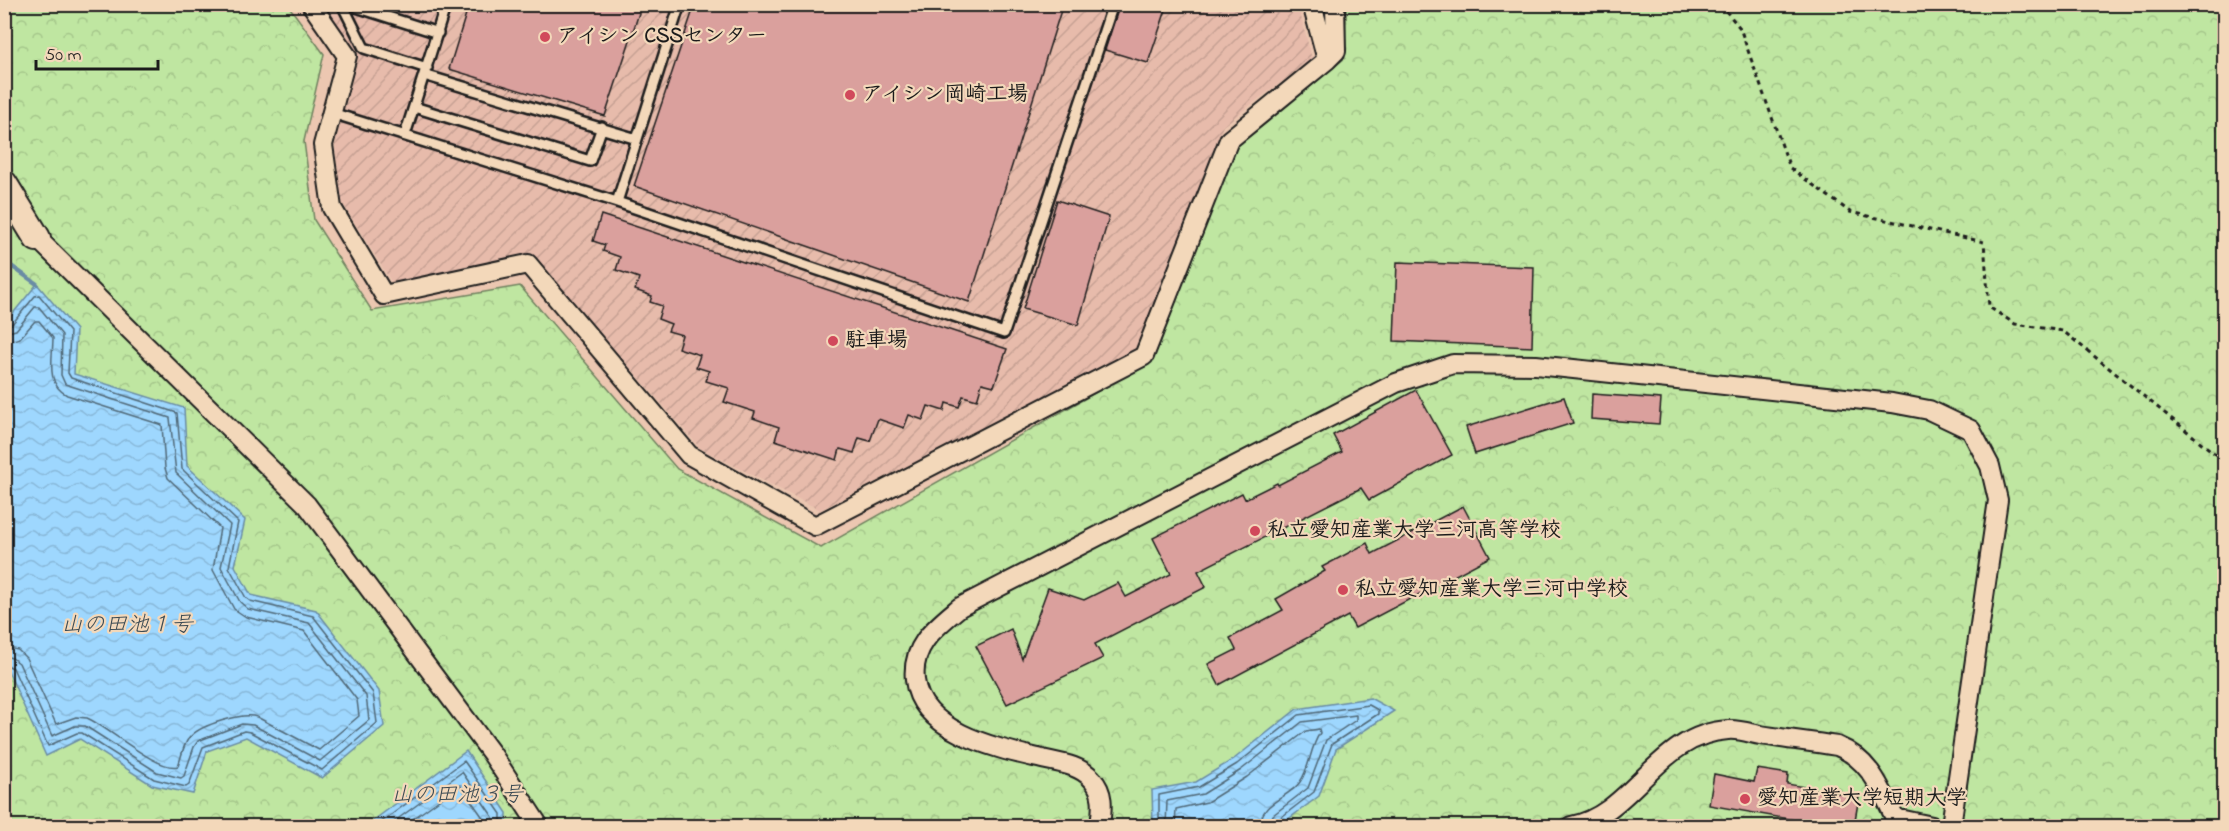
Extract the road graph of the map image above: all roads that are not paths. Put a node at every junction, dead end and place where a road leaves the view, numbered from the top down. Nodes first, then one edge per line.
1 (311, 4) edge
2 (342, 4) edge
3 (347, 4) edge
4 (446, 4) edge
5 (680, 4) edge
6 (1113, 4) edge
7 (1312, 4) edge
8 (1335, 4) edge
9 (438, 33) junction
10 (1327, 60) junction
11 (425, 71) junction
12 (414, 107) junction
13 (332, 113) junction
14 (602, 128) junction
15 (405, 135) junction
16 (637, 139) junction
17 (4, 184) edge
18 (617, 202) junction
19 (37, 238) joint
20 (538, 826) edge
21 (1100, 826) edge
22 (1571, 826) edge
23 (1932, 826) edge
24 (1951, 826) edge

1 - 13 street
2 - 11 lane
3 - 9 lane
4 - 9 lane
5 - 16 lane
6 - 18 lane
7 - 10 street
8 - 10 street
9 - 11 lane
10 - 13 street
11 - 12 lane
11 - 14 lane
12 - 14 lane
12 - 15 lane
13 - 15 lane
14 - 16 lane
15 - 18 lane
16 - 18 lane
17 - 19 street
19 - 20 street
21 - 24 street
22 - 23 street

